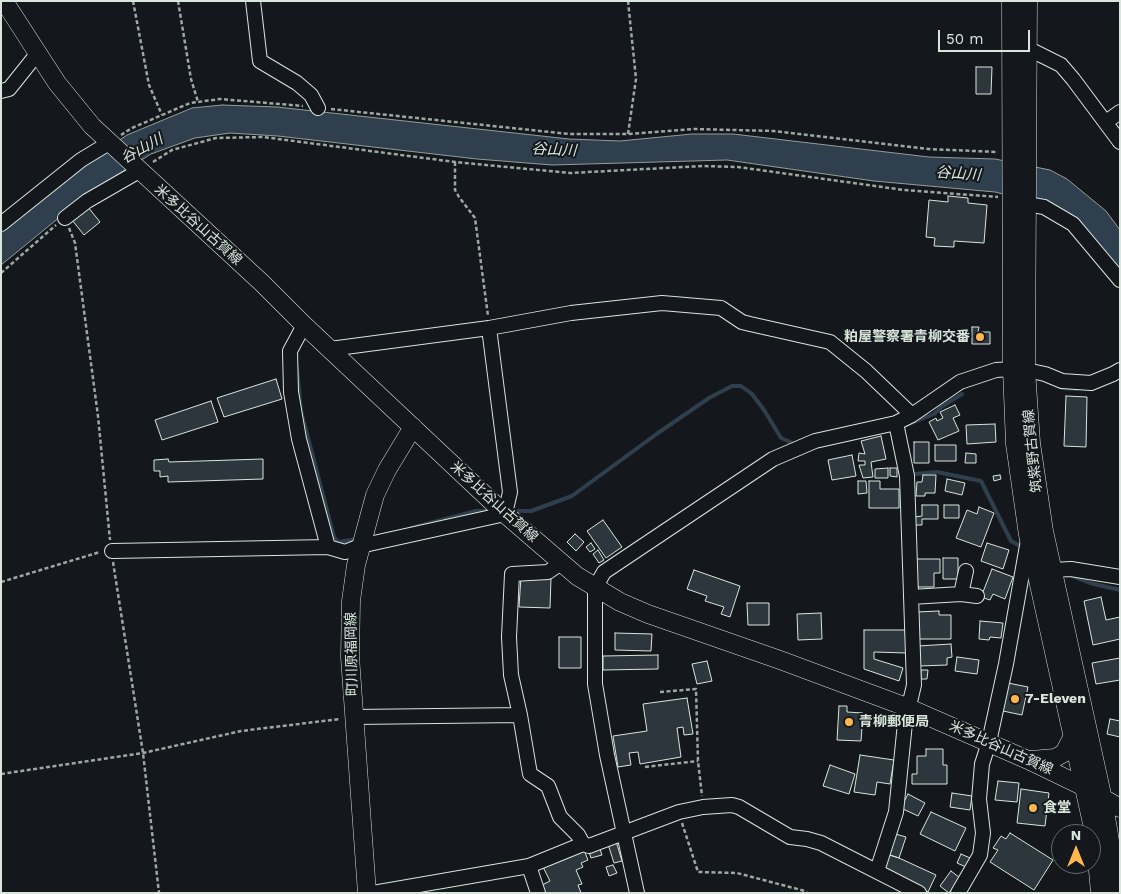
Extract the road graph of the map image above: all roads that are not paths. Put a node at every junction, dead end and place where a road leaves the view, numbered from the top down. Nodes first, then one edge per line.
1 (4, 1) edge
2 (253, 1) edge
3 (1011, 1) edge
4 (1028, 1) edge
5 (1027, 48) junction
6 (37, 54) junction
7 (1, 91) edge
8 (318, 108) road end
9 (1120, 112) edge
10 (1106, 122) junction
11 (1120, 142) edge
12 (110, 144) junction
13 (1016, 158) junction
14 (139, 171) junction
15 (1019, 200) junction
16 (65, 218) road end
17 (1, 224) edge
18 (1120, 280) edge
19 (304, 325) junction
20 (489, 328) junction
21 (330, 349) junction
22 (1019, 369) junction
23 (1120, 370) edge
24 (912, 415) junction
25 (896, 423) junction
26 (413, 427) junction
27 (505, 514) junction
28 (1028, 535) junction
29 (360, 546) junction
30 (328, 547) junction
31 (112, 551) road end
32 (561, 563) junction
33 (1053, 570) junction
34 (966, 571) dead end
35 (1120, 578) edge
36 (595, 588) junction
37 (961, 594) junction
38 (977, 596) dead end
39 (911, 597) junction
40 (909, 708) junction
41 (520, 715) junction
42 (354, 717) junction
43 (1073, 736) junction
44 (989, 742) junction
45 (1028, 760) junction
46 (1084, 787) junction
47 (1103, 799) junction
48 (1120, 808) edge
49 (624, 832) junction
50 (583, 844) junction
51 (1116, 845) edge
52 (529, 866) junction
53 (877, 871) junction
54 (367, 893) edge
55 (373, 893) edge
56 (538, 893) edge
57 (637, 893) edge
58 (920, 893) edge
59 (958, 893) edge
60 (1100, 893) edge
61 (1117, 893) edge

1 - 6 main road, 米多比谷山古賀線
2 - 8 street
3 - 13 main road, 筑紫野古賀線
4 - 5 main road, 筑紫野古賀線
5 - 10 street
5 - 13 main road, 筑紫野古賀線
6 - 7 street
6 - 12 main road, 米多比谷山古賀線
9 - 10 street
10 - 11 street
12 - 14 main road, 米多比谷山古賀線
12 - 17 street
13 - 15 main road, 筑紫野古賀線
14 - 16 street
14 - 19 main road, 米多比谷山古賀線
15 - 18 street
15 - 22 main road, 筑紫野古賀線
19 - 21 main road, 米多比谷山古賀線
19 - 30 street
20 - 21 street
20 - 24 street
20 - 27 street
21 - 26 main road, 米多比谷山古賀線
22 - 23 street
22 - 24 street
22 - 28 main road, 筑紫野古賀線
22 - 33 main road, 筑紫野古賀線
24 - 25 street
25 - 36 street
25 - 39 street
26 - 27 main road, 米多比谷山古賀線
26 - 29 main road, 町川原福岡線
27 - 29 street
27 - 32 main road, 米多比谷山古賀線
28 - 43 main road, 筑紫野古賀線
28 - 44 street
29 - 30 street
29 - 42 main road, 町川原福岡線
30 - 31 street
32 - 36 main road, 米多比谷山古賀線
32 - 41 street
33 - 35 street
33 - 47 main road, 筑紫野古賀線
34 - 37 street
36 - 40 main road, 米多比谷山古賀線
36 - 49 street
37 - 38 street
37 - 39 street
39 - 40 street
40 - 44 main road, 米多比谷山古賀線
40 - 53 street
41 - 42 street
41 - 50 street
42 - 54 main road, 町川原福岡線
43 - 45 main road
43 - 46 main road, 筑紫野古賀線
44 - 45 main road, 米多比谷山古賀線
44 - 59 street
45 - 46 main road, 米多比谷山古賀線
46 - 47 main road, 米多比谷山古賀線
46 - 60 main road, 筑紫野古賀線
47 - 48 main road, 米多比谷山古賀線
47 - 51 main road, 筑紫野古賀線
49 - 50 street
49 - 53 street
49 - 57 street
50 - 52 street
51 - 61 main road, 筑紫野古賀線
52 - 55 street
52 - 56 street
53 - 58 street

